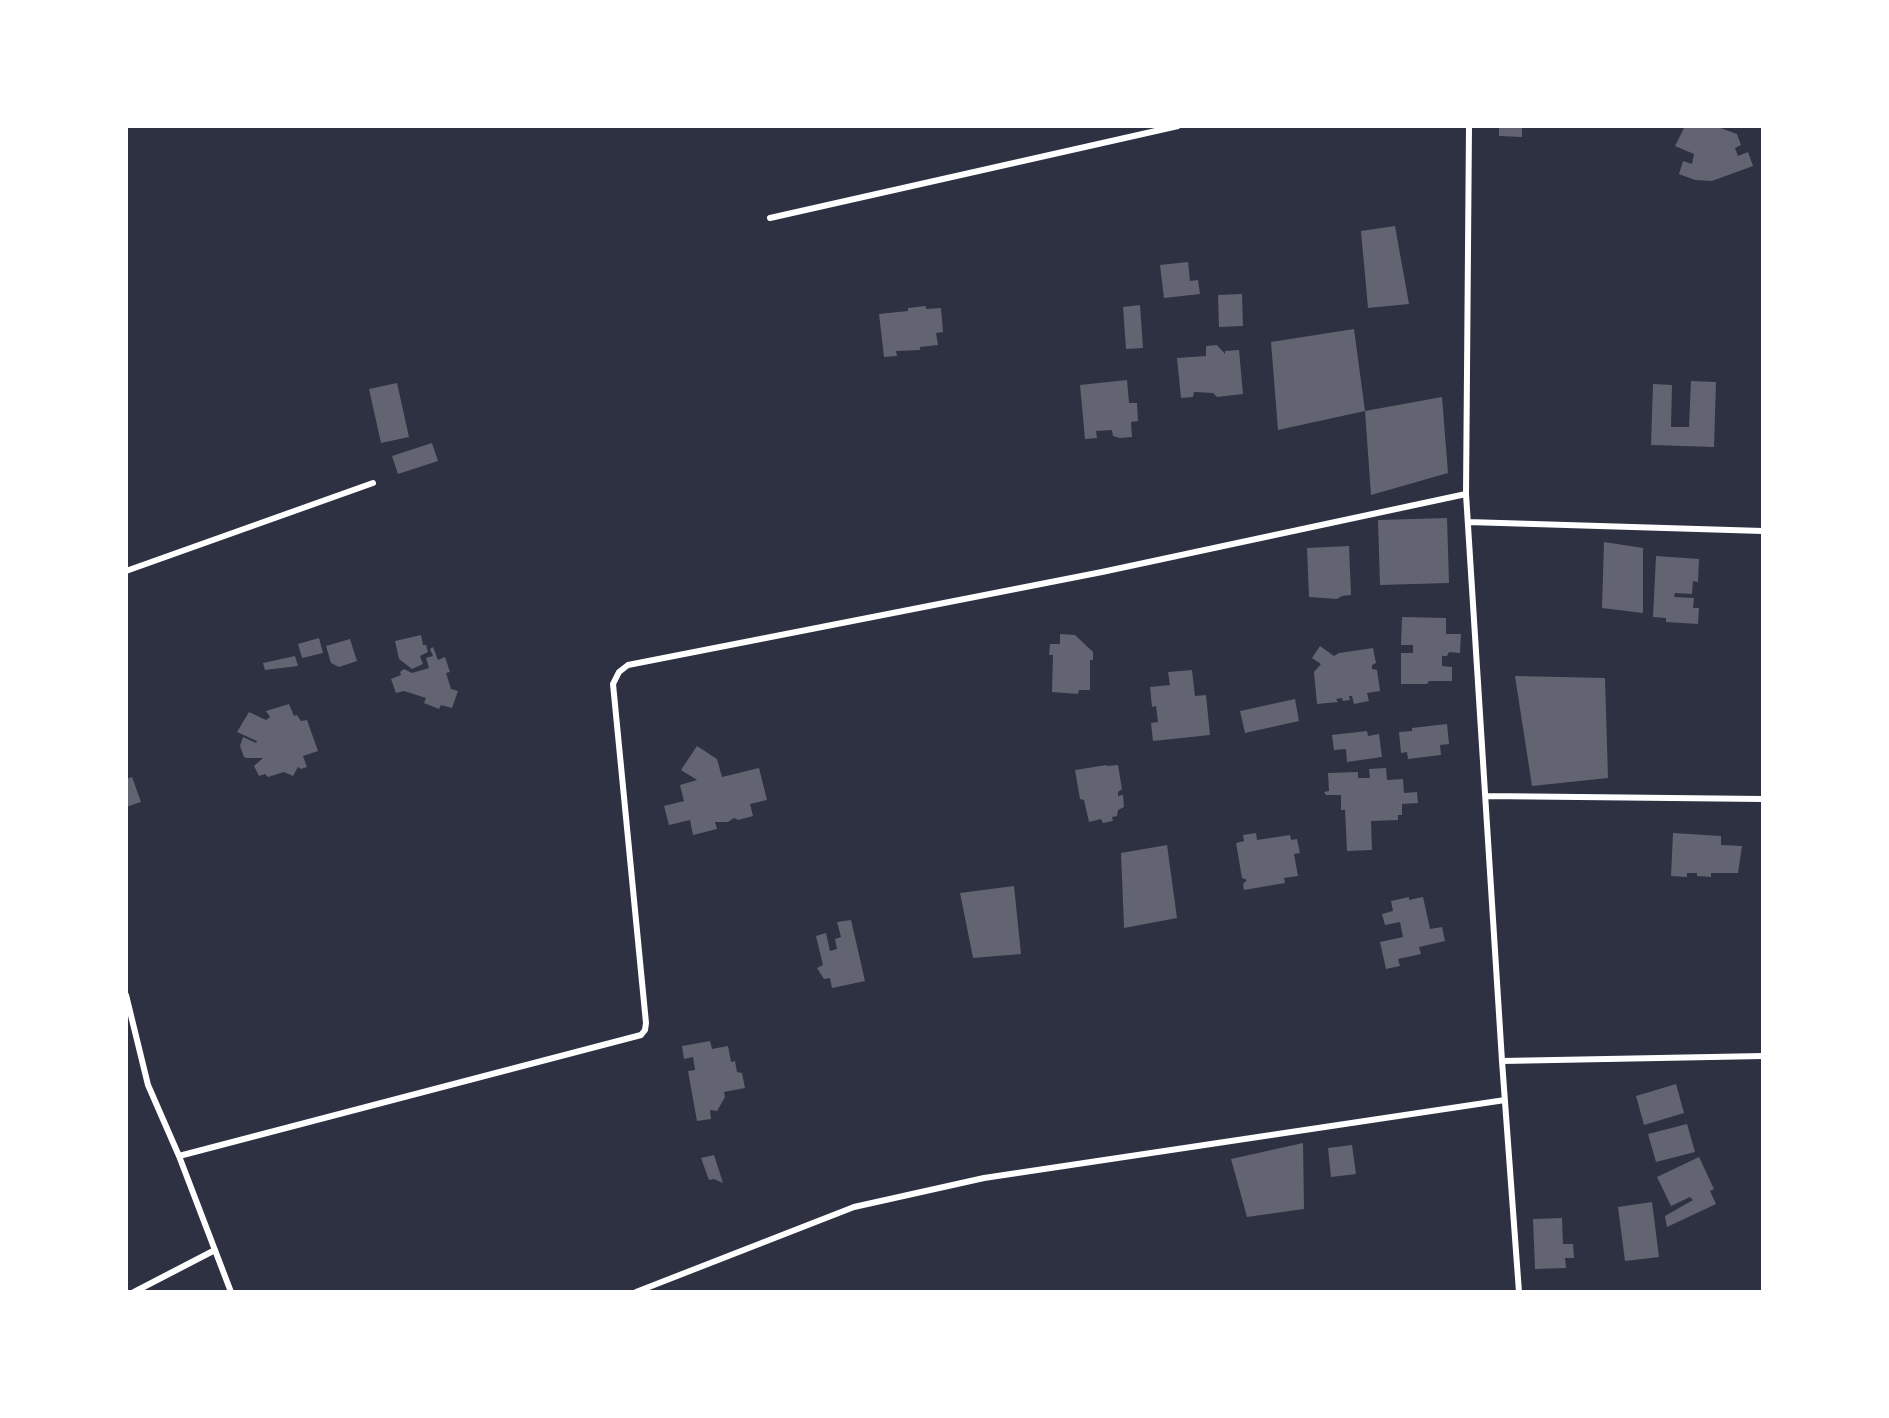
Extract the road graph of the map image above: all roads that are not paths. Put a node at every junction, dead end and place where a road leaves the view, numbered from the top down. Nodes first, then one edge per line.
1 (1178, 126) edge
2 (1469, 126) edge
3 (770, 218) dead end
4 (373, 483) dead end
5 (1466, 494) junction
6 (1468, 522) junction
7 (1763, 531) edge
8 (126, 572) edge
9 (1486, 796) junction
10 (1763, 799) edge
11 (126, 995) edge
12 (1763, 1056) edge
13 (1502, 1061) junction
14 (1505, 1100) junction
15 (179, 1156) junction
16 (215, 1250) junction
17 (134, 1292) edge
18 (231, 1292) edge
19 (636, 1292) edge
20 (1519, 1292) edge

1 - 3 street
2 - 5 street
4 - 8 street
5 - 6 street
5 - 15 street
6 - 7 street
6 - 9 street
9 - 10 street
9 - 13 street
11 - 15 street
12 - 13 street
13 - 14 street
14 - 19 street
14 - 20 street
15 - 16 street
16 - 17 street
16 - 18 street

